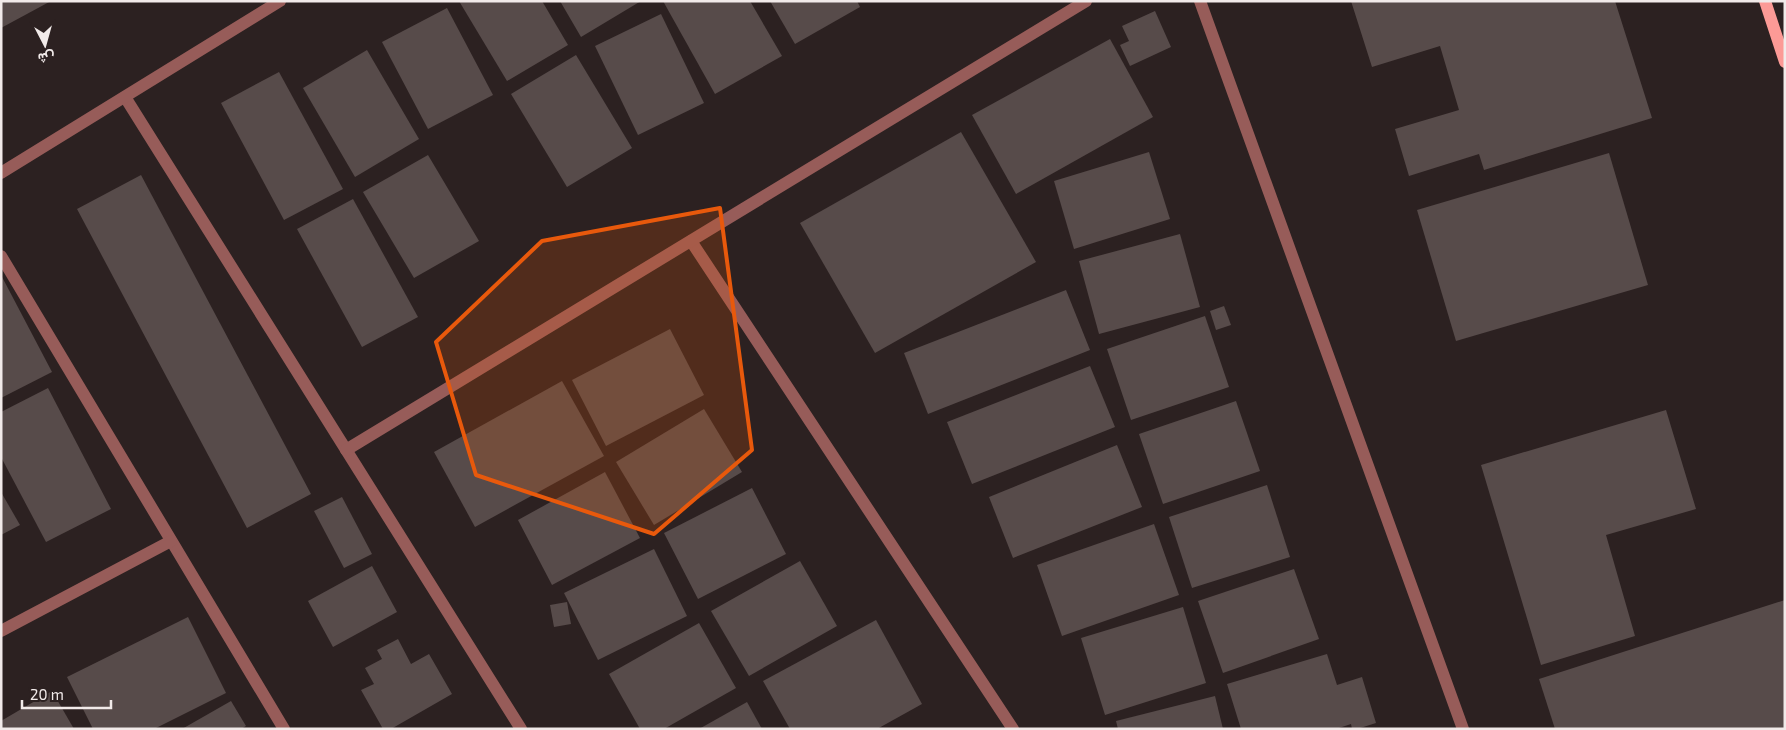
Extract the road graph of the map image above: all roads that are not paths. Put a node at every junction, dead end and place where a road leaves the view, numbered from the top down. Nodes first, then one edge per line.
1 (280, 1) edge
2 (1086, 1) edge
3 (1200, 1) edge
4 (1765, 1) edge
5 (1785, 62) edge
6 (125, 97) junction
7 (1, 174) edge
8 (691, 241) junction
9 (1, 256) edge
10 (346, 450) junction
11 (171, 541) junction
12 (1, 631) edge
13 (284, 729) edge
14 (521, 729) edge
15 (1013, 729) edge
16 (1463, 729) edge

1 - 6 street
2 - 8 street
3 - 16 street
4 - 5 main road
6 - 7 street
6 - 10 street
8 - 10 street
8 - 15 street
9 - 11 street
10 - 14 street
11 - 12 street
11 - 13 street

